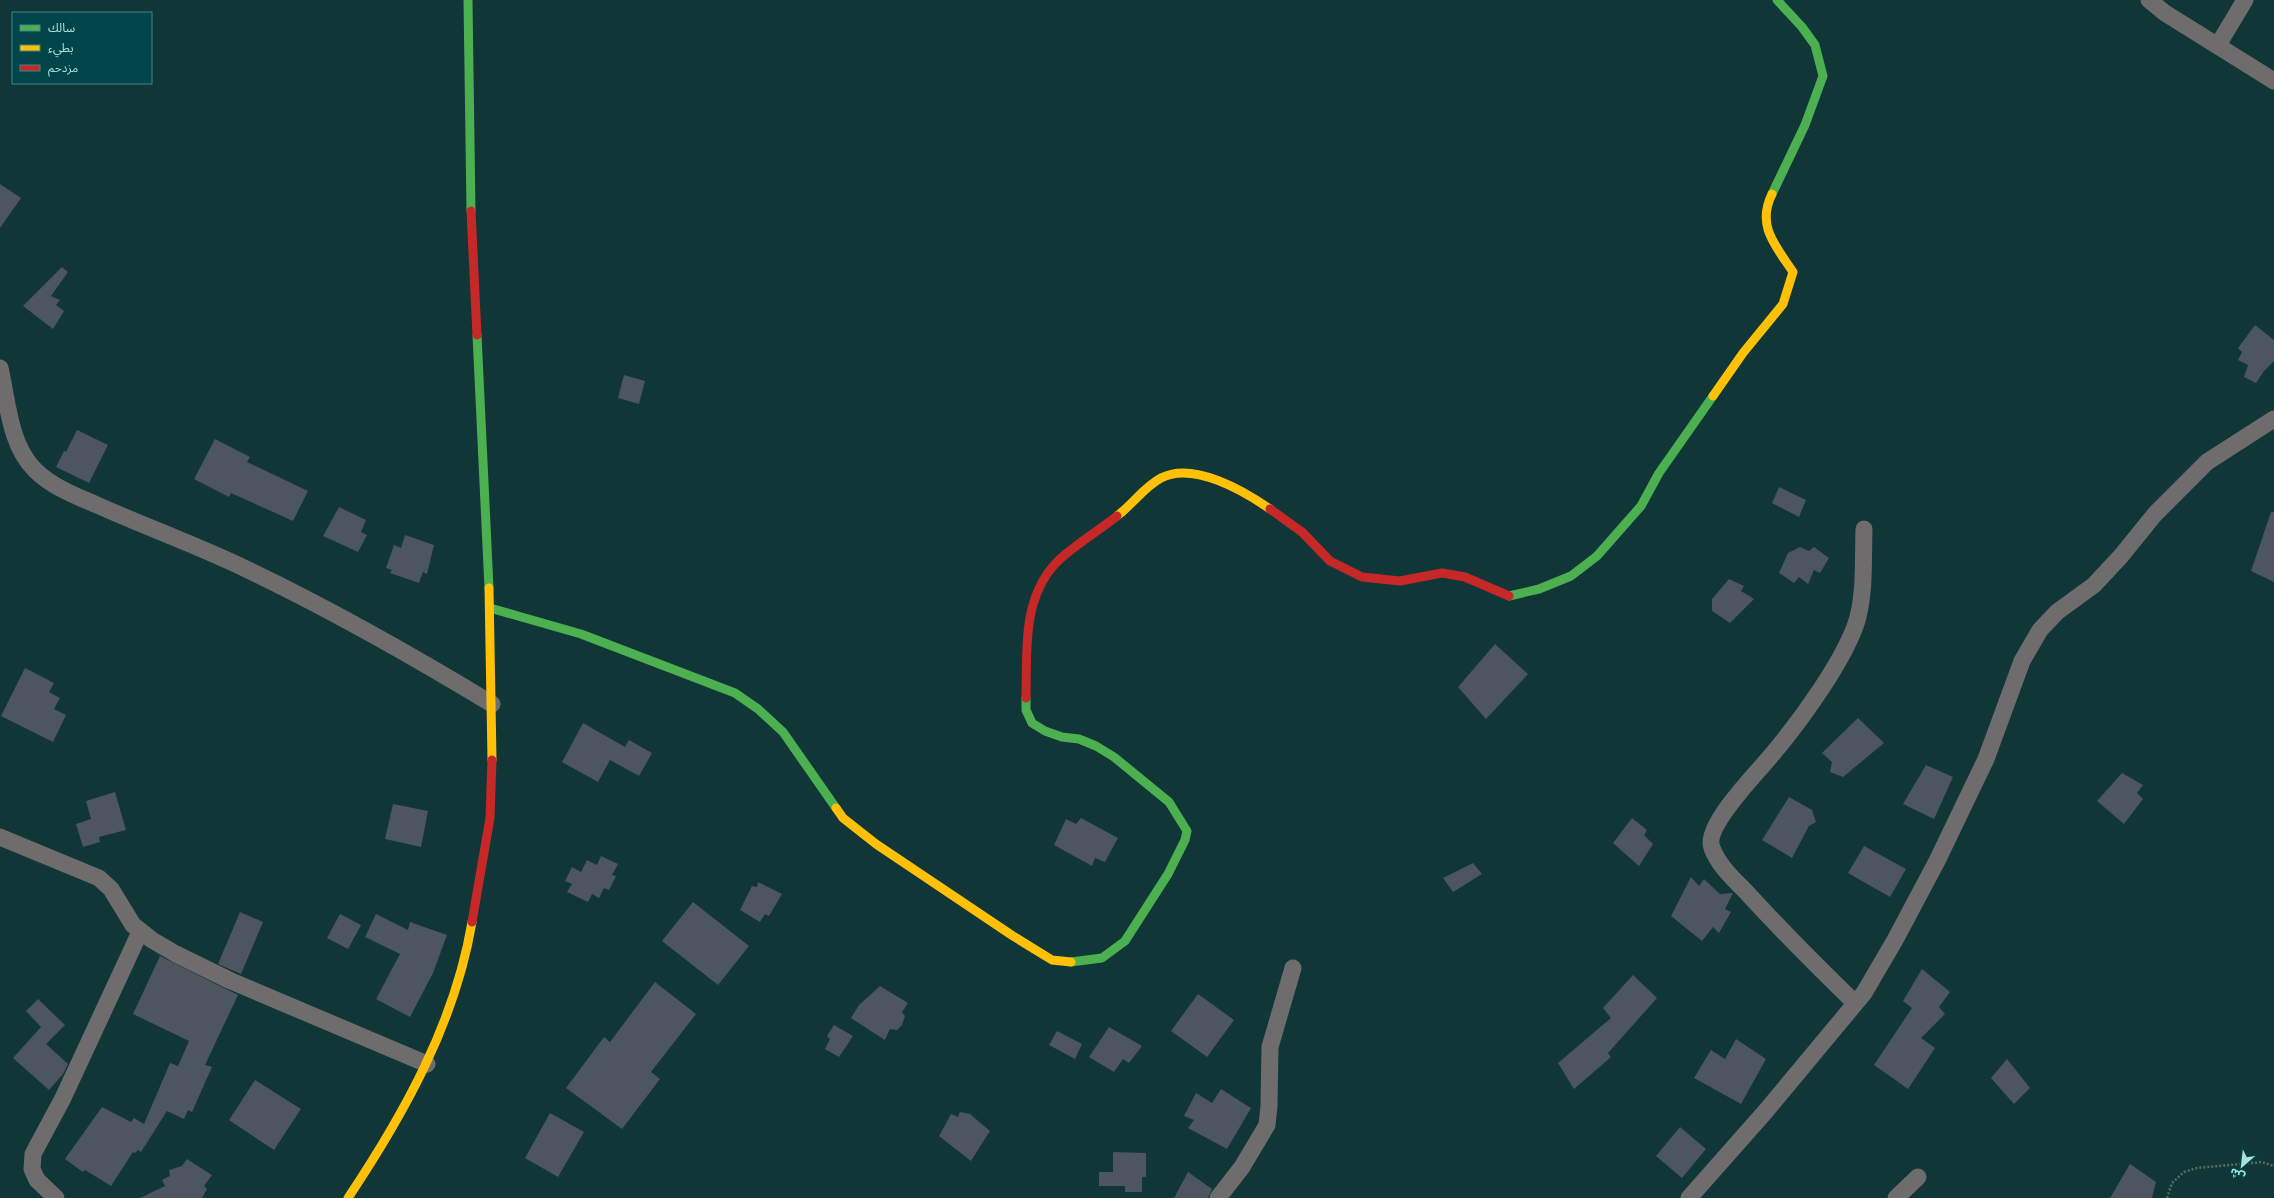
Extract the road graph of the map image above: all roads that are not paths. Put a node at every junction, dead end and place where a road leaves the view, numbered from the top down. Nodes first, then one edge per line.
1 (468, 0) edge
2 (1777, 0) edge
3 (2149, 0) edge
4 (2245, 0) edge
5 (2218, 45) junction
6 (2274, 81) edge
7 (0, 368) edge
8 (2274, 419) edge
9 (1864, 529) dead end
10 (490, 608) junction
11 (492, 704) junction
12 (0, 837) edge
13 (140, 932) junction
14 (1293, 968) dead end
15 (1855, 1003) junction
16 (427, 1064) junction
17 (1918, 1177) dead end
18 (56, 1198) edge
19 (348, 1198) edge
20 (1218, 1198) edge
21 (1688, 1198) edge
22 (1896, 1198) edge

1 - 10 street
2 - 10 street
3 - 5 street
4 - 5 street
5 - 6 street
7 - 11 street
8 - 15 street
9 - 15 street
10 - 11 street
11 - 16 street
12 - 13 street
13 - 16 street
13 - 18 street
14 - 20 street
15 - 21 street
16 - 19 street
17 - 22 street

